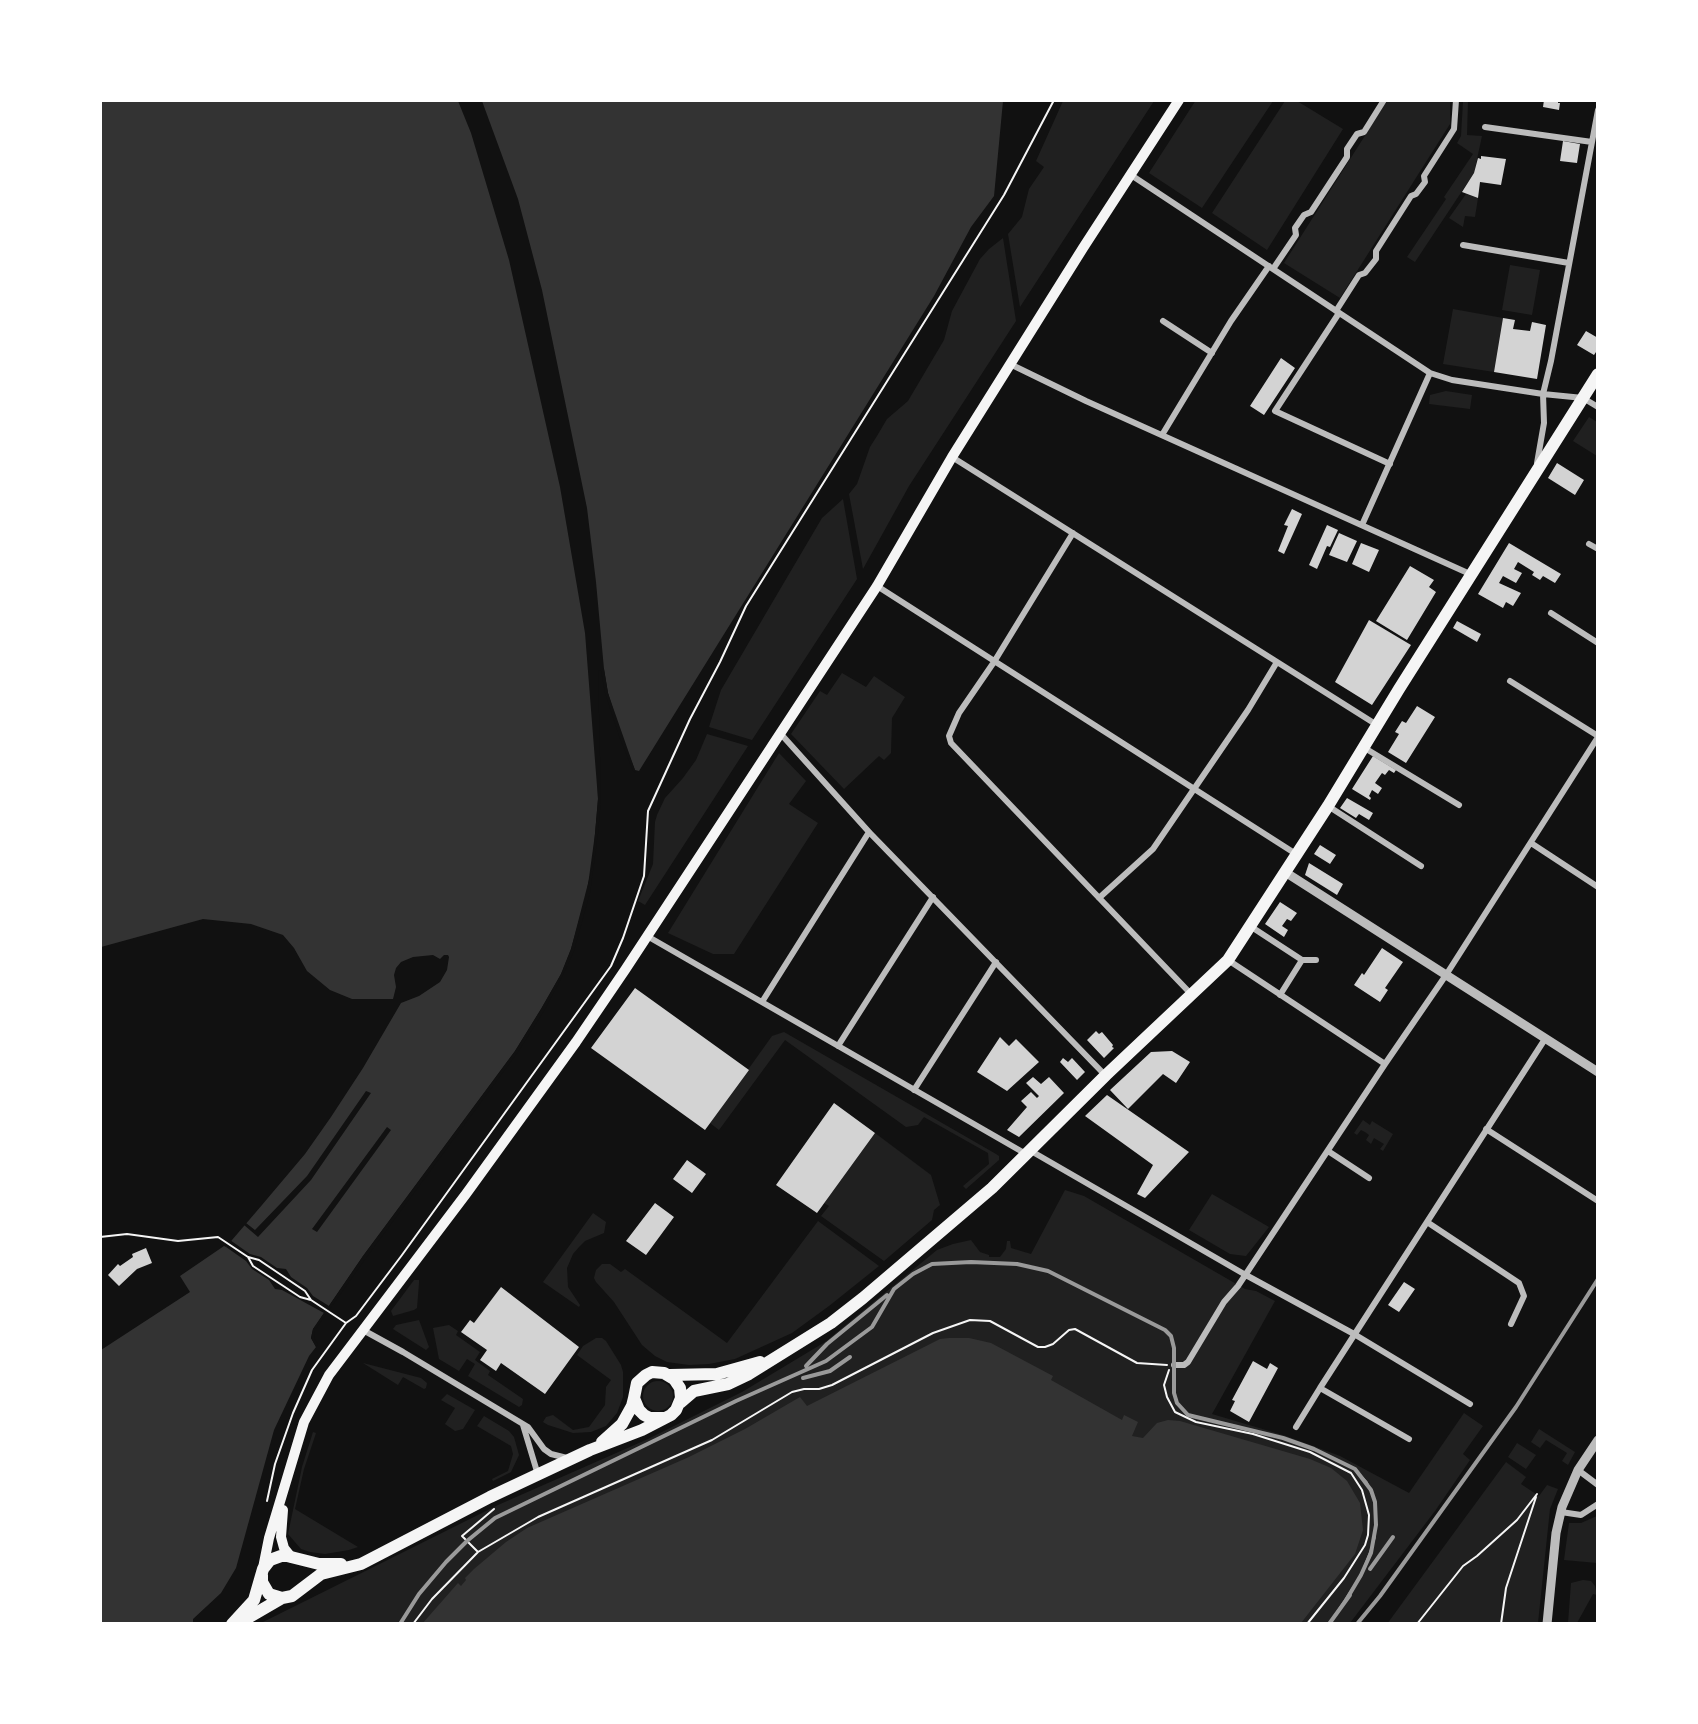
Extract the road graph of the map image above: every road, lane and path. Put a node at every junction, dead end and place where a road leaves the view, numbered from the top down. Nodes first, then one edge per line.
1 (1054, 100) edge
2 (1179, 100) edge
3 (1384, 100) edge
4 (1456, 100) edge
5 (1598, 110) edge
6 (1485, 127) dead end
7 (1592, 142) junction
8 (1131, 175) junction
9 (1463, 245) dead end
10 (1569, 263) junction
11 (1271, 268) junction
12 (1338, 312) junction
13 (1163, 321) dead end
14 (1212, 353) junction
15 (1012, 365) junction
16 (1431, 373) junction
17 (1598, 374) edge
18 (1543, 394) junction
19 (1583, 398) junction
20 (1598, 407) edge
21 (1162, 435) junction
22 (952, 458) junction
23 (1390, 464) junction
24 (1536, 470) junction
25 (1362, 525) junction
26 (1073, 533) junction
27 (1589, 544) dead end
28 (1598, 549) edge
29 (1470, 574) junction
30 (877, 586) junction
31 (1551, 613) dead end
32 (1598, 643) edge
33 (994, 662) junction
34 (1277, 662) junction
35 (1510, 681) dead end
36 (1377, 725) junction
37 (780, 733) junction
38 (1598, 736) edge
39 (1363, 747) junction
40 (1194, 788) junction
41 (1459, 805) dead end
42 (1328, 806) junction
43 (869, 832) junction
44 (1531, 843) junction
45 (1296, 854) junction
46 (1421, 866) dead end
47 (1285, 873) junction
48 (1598, 887) edge
49 (933, 897) junction
50 (1099, 898) junction
51 (1250, 926) junction
52 (647, 936) junction
53 (1228, 960) junction
54 (1302, 960) junction
55 (1316, 960) dead end
56 (996, 962) junction
57 (1446, 975) junction
58 (1191, 994) junction
59 (1280, 995) junction
60 (762, 1002) junction
61 (1545, 1039) junction
62 (838, 1046) junction
63 (1385, 1064) junction
64 (1598, 1072) edge
65 (1106, 1075) junction
66 (914, 1090) junction
67 (1486, 1129) junction
68 (1328, 1151) junction
69 (1029, 1153) junction
70 (1369, 1178) dead end
71 (1598, 1201) edge
72 (1427, 1222) junction
73 (100, 1237) edge
74 (248, 1257) junction
75 (1244, 1274) junction
76 (311, 1300) junction
77 (1511, 1324) dead end
78 (362, 1329) junction
79 (1354, 1334) junction
80 (780, 1354) junction
81 (1174, 1365) junction
82 (670, 1375) junction
83 (1320, 1388) junction
84 (634, 1398) junction
85 (680, 1403) junction
86 (1470, 1404) dead end
87 (664, 1418) junction
88 (522, 1424) junction
89 (1296, 1427) dead end
90 (1409, 1439) dead end
91 (1598, 1440) edge
92 (590, 1450) junction
93 (572, 1459) junction
94 (1578, 1470) junction
95 (538, 1475) junction
96 (1598, 1485) edge
97 (286, 1486) junction
98 (1598, 1504) edge
99 (494, 1505) dead end
100 (1561, 1512) junction
101 (478, 1552) junction
102 (376, 1555) junction
103 (293, 1559) junction
104 (262, 1572) junction
105 (299, 1591) junction
106 (282, 1598) junction
107 (232, 1623) edge
108 (238, 1623) edge
109 (413, 1623) edge
110 (1307, 1623) edge
111 (1417, 1623) edge
112 (1501, 1623) edge
113 (1547, 1623) edge

1 - 76 path
2 - 8 main road
3 - 11 street
4 - 12 street
5 - 7 street
6 - 7 street
7 - 10 street
8 - 11 street
8 - 15 main road
9 - 10 street
10 - 18 street
11 - 12 street
11 - 14 street
12 - 16 street
12 - 23 street
13 - 14 street
14 - 21 street
15 - 21 street
15 - 22 main road
16 - 18 street
16 - 23 street
17 - 19 main road
18 - 19 street
18 - 24 street
19 - 20 street
19 - 24 main road
21 - 25 street
22 - 26 street
22 - 30 main road
23 - 25 street
24 - 29 main road
25 - 29 street
26 - 33 street
26 - 34 street
27 - 28 street
29 - 36 main road
30 - 33 street
30 - 37 main road
31 - 32 street
33 - 40 street
33 - 50 street
34 - 36 street
34 - 40 street
35 - 38 street
36 - 39 main road
37 - 43 street
37 - 52 main road
38 - 44 street
39 - 41 street
39 - 42 main road
40 - 45 street
40 - 50 street
42 - 45 main road
42 - 46 street
43 - 49 street
43 - 60 street
44 - 48 street
44 - 57 street
45 - 47 main road
47 - 51 main road
47 - 57 street
49 - 56 street
49 - 62 street
50 - 58 street
51 - 53 main road
51 - 54 street
52 - 60 street
52 - 78 main road
53 - 58 main road
53 - 59 street
54 - 55 street
54 - 59 street
56 - 65 street
56 - 66 street
57 - 61 street
57 - 63 street
58 - 65 main road
59 - 63 street
60 - 62 street
61 - 64 street
61 - 67 street
62 - 66 street
63 - 68 street
65 - 69 main road
66 - 69 street
67 - 71 street
67 - 72 street
68 - 70 street
68 - 75 street
69 - 75 street
69 - 80 main road
72 - 77 street
72 - 79 street
73 - 74 path
74 - 76 path
74 - 76 path
75 - 79 street
75 - 81 street
78 - 88 street
78 - 97 main road
79 - 83 street
79 - 86 street
80 - 82 main road
80 - 85 main road
81 - 101 path
81 - 110 path
82 - 84 main road
82 - 85 main road
83 - 89 street
83 - 90 street
84 - 87 main road
84 - 92 main road
85 - 87 main road
87 - 92 main road
88 - 93 street
88 - 95 street
91 - 94 street
92 - 93 main road
93 - 95 main road
94 - 96 street
94 - 100 street
95 - 102 main road
97 - 103 main road
97 - 104 main road
98 - 100 street
99 - 101 path
100 - 113 street
101 - 109 path
102 - 103 main road
102 - 105 main road
103 - 104 main road
103 - 105 main road
104 - 106 main road
104 - 107 main road
105 - 106 main road
106 - 108 main road
111 - 112 path

